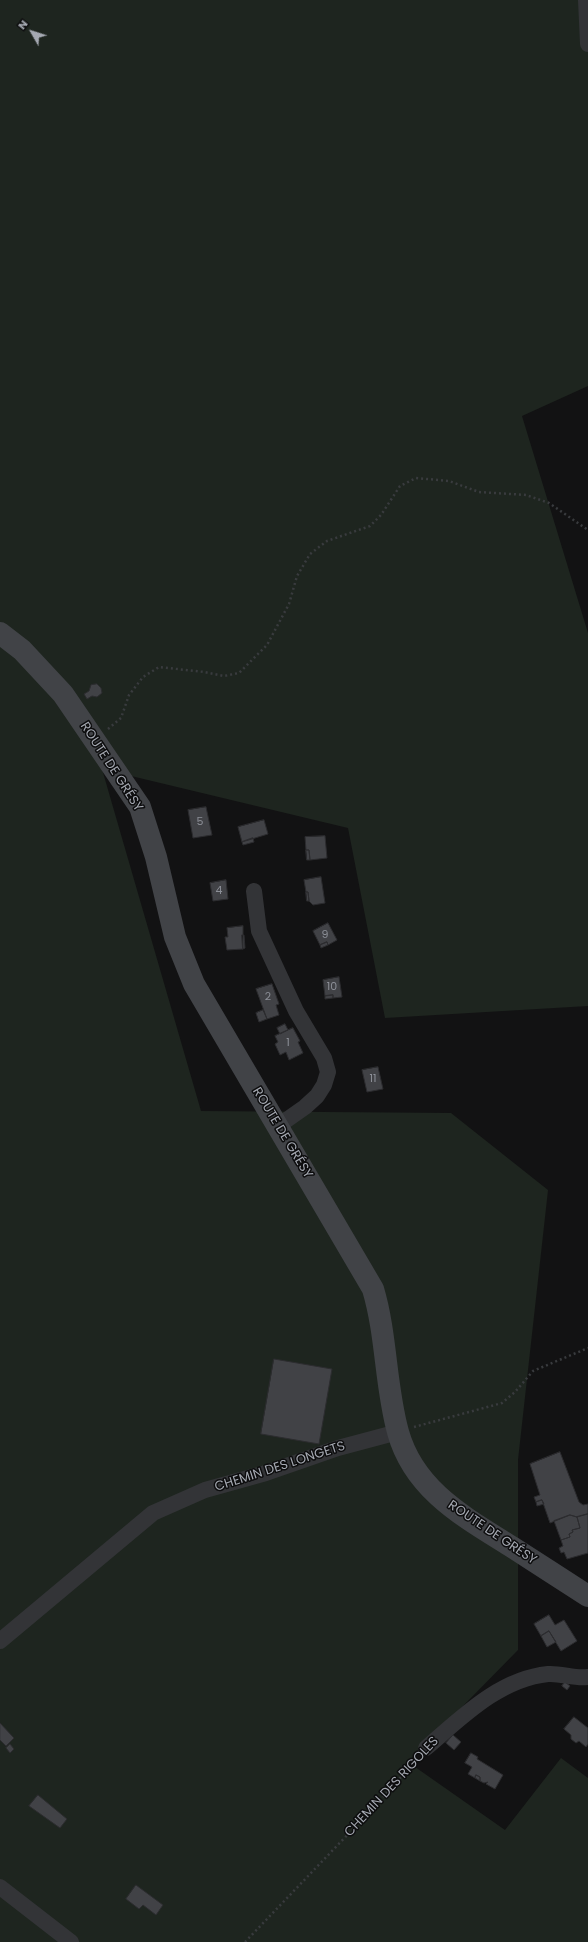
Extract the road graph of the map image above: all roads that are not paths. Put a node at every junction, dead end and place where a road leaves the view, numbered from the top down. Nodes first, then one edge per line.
1 (586, 0) edge
2 (588, 44) edge
3 (0, 633) edge
4 (254, 891) dead end
5 (278, 1126) junction
6 (398, 1432) junction
7 (588, 1596) edge
8 (0, 1641) edge
9 (588, 1677) edge
10 (426, 1748) road end
11 (0, 1887) edge
12 (71, 1942) edge

1 - 2 street
3 - 5 main road, ROUTE DE GRÉSY
4 - 5 street
5 - 6 main road, ROUTE DE GRÉSY
6 - 7 main road, ROUTE DE GRÉSY
6 - 8 street, CHEMIN DES LONGETS
9 - 10 street, CHEMIN DES RIGOLES
11 - 12 street

